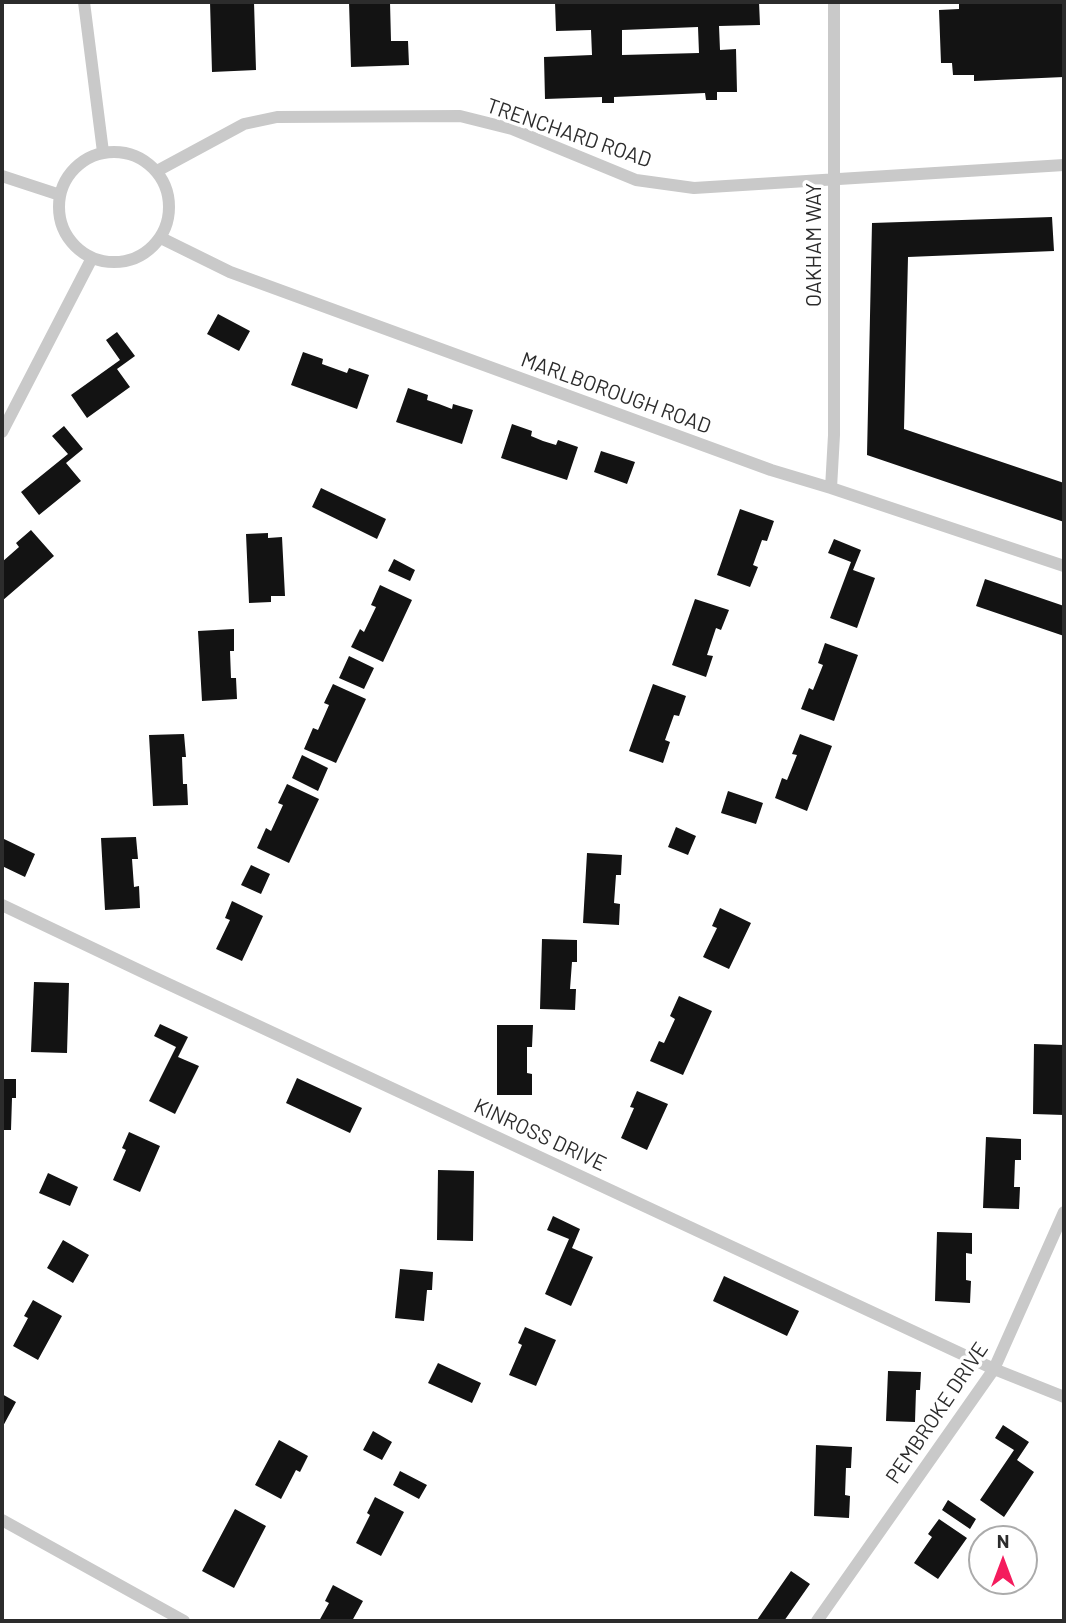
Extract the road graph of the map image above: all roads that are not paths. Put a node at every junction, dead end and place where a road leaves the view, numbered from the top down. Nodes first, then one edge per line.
1 (84, 2) edge
2 (834, 2) edge
3 (103, 152) junction
4 (1064, 165) edge
5 (157, 172) junction
6 (2, 176) edge
7 (833, 180) junction
8 (60, 195) junction
9 (161, 238) junction
10 (92, 258) junction
11 (2, 432) edge
12 (831, 488) junction
13 (1064, 566) edge
14 (2, 905) edge
15 (1064, 1212) edge
16 (994, 1368) junction
17 (1064, 1397) edge
18 (2, 1520) edge
19 (184, 1621) edge
20 (817, 1621) edge

1 - 3 lane
2 - 7 lane, OAKHAM WAY
3 - 5 lane
3 - 8 lane
4 - 7 lane, TRENCHARD ROAD
5 - 7 lane, TRENCHARD ROAD
5 - 9 lane
6 - 8 lane
7 - 12 lane, OAKHAM WAY
8 - 10 lane
9 - 10 lane
9 - 12 lane, MARLBOROUGH ROAD
10 - 11 lane
12 - 13 lane, MARLBOROUGH ROAD
14 - 16 lane, KINROSS DRIVE
15 - 16 lane, PEMBROKE DRIVE
16 - 17 lane, KINROSS DRIVE
16 - 20 lane, PEMBROKE DRIVE
18 - 19 lane

